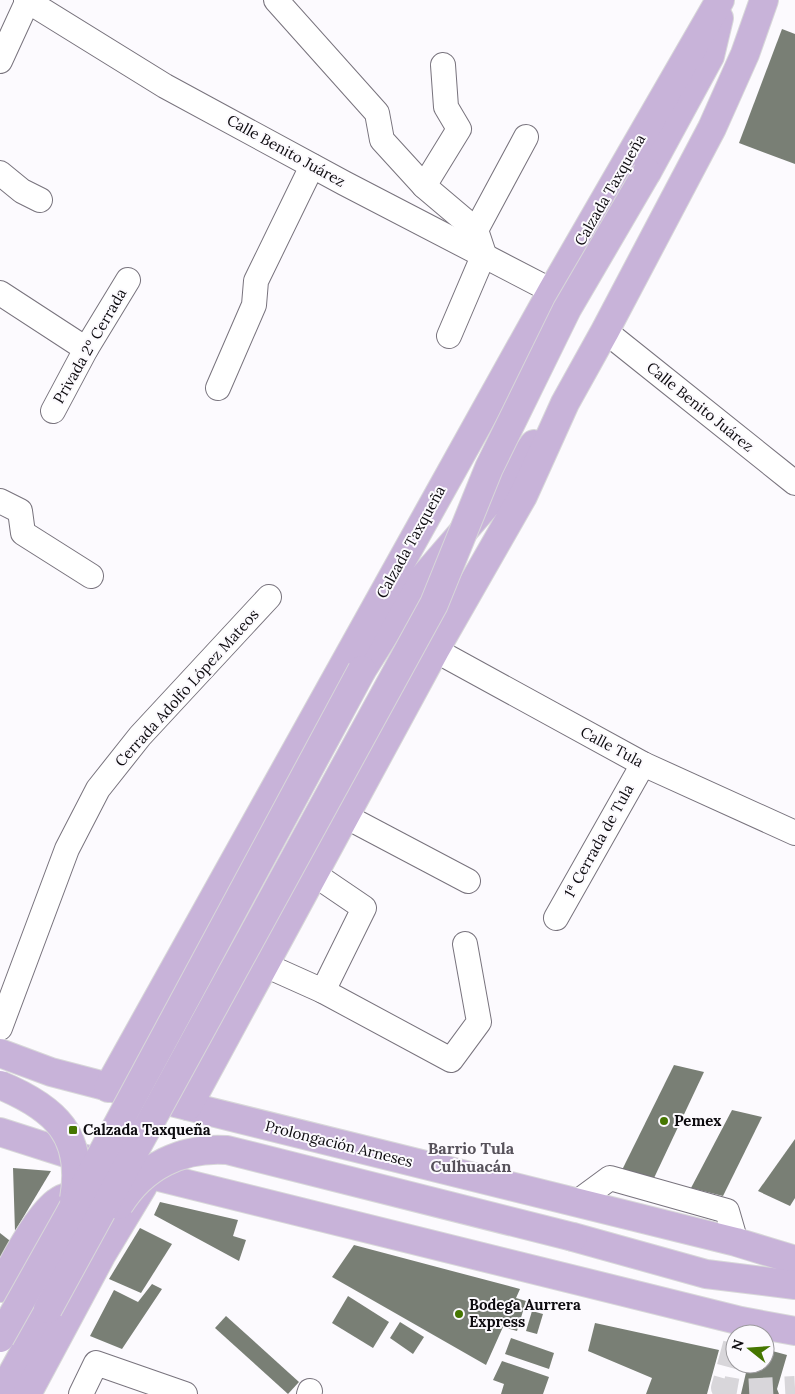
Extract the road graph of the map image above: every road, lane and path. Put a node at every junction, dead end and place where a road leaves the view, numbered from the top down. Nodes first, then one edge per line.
1 (27, 0) edge
2 (276, 0) edge
3 (720, 0) edge
4 (724, 0) edge
5 (764, 0) edge
6 (0, 61) edge
7 (444, 65) dead end
8 (526, 137) dead end
9 (312, 166) junction
10 (0, 173) edge
11 (424, 186) junction
12 (40, 200) dead end
13 (476, 230) junction
14 (484, 254) junction
15 (128, 280) dead end
16 (552, 291) junction
17 (0, 293) edge
18 (606, 331) junction
19 (449, 336) dead end
20 (86, 349) junction
21 (218, 388) dead end
22 (564, 402) junction
23 (53, 411) dead end
24 (795, 483) edge
25 (0, 501) edge
26 (91, 576) dead end
27 (269, 597) dead end
28 (435, 650) junction
29 (643, 764) junction
30 (345, 816) junction
31 (795, 833) edge
32 (314, 874) junction
33 (468, 881) dead end
34 (556, 918) dead end
35 (465, 944) dead end
36 (265, 965) junction
37 (160, 991) junction
38 (323, 991) junction
39 (234, 1021) junction
40 (0, 1028) edge
41 (0, 1053) edge
42 (0, 1085) edge
43 (108, 1088) junction
44 (188, 1106) junction
45 (0, 1132) edge
46 (78, 1157) junction
47 (150, 1174) junction
48 (69, 1215) junction
49 (26, 1241) junction
50 (795, 1260) edge
51 (88, 1281) junction
52 (795, 1285) edge
53 (0, 1288) edge
54 (48, 1309) junction
55 (795, 1331) edge
56 (0, 1338) edge
57 (1, 1394) edge
58 (27, 1394) edge
59 (81, 1394) edge
60 (185, 1394) edge

1 - 6 street
1 - 9 street, Calle Benito Juárez
2 - 11 street
3 - 16 main road, Calzada Taxqueña
4 - 54 main road, Calzada Taxqueña, bridge
5 - 18 main road, Calzada Taxqueña
7 - 11 street
8 - 13 street
9 - 14 street, Calle Benito Juárez
9 - 21 street
10 - 12 street
11 - 13 street
13 - 14 street
14 - 16 street, Calle Benito Juárez
14 - 19 street
15 - 20 street, Privada 2º Cerrada
16 - 37 main road, Calzada Taxqueña
17 - 20 street
18 - 22 main road, Calzada Taxqueña
18 - 24 street, Calle Benito Juárez
20 - 23 street, Privada 2º Cerrada
22 - 28 main road, Calzada Taxqueña
22 - 48 main road, Calzada Taxqueña, bridge
25 - 26 street
27 - 40 street, Cerrada Adolfo López Mateos
28 - 29 street, Calle Tula
28 - 30 main road, Calzada Taxqueña
29 - 31 street, Calle Tula
29 - 34 street, 1ª Cerrada de Tula
30 - 32 main road, Calzada Taxqueña
30 - 33 street
32 - 36 main road, Calzada Taxqueña
32 - 38 street
35 - 38 street
36 - 38 street
36 - 39 main road, Calzada Taxqueña
37 - 39 main road
37 - 43 main road, Calzada Taxqueña
39 - 44 main road, Calzada Taxqueña
41 - 43 main road, Prolongación Arneses
42 - 48 main road, bridge
43 - 44 main road, Prolongación Arneses
44 - 50 main road, Prolongación Arneses
45 - 46 main road
46 - 47 main road
46 - 49 main road
47 - 51 main road
47 - 55 main road
48 - 56 main road, Calzada Taxqueña, bridge
49 - 51 main road
49 - 53 main road
51 - 58 main road
52 - 54 main road, bridge
54 - 57 main road, Calzada Taxqueña
59 - 60 street

